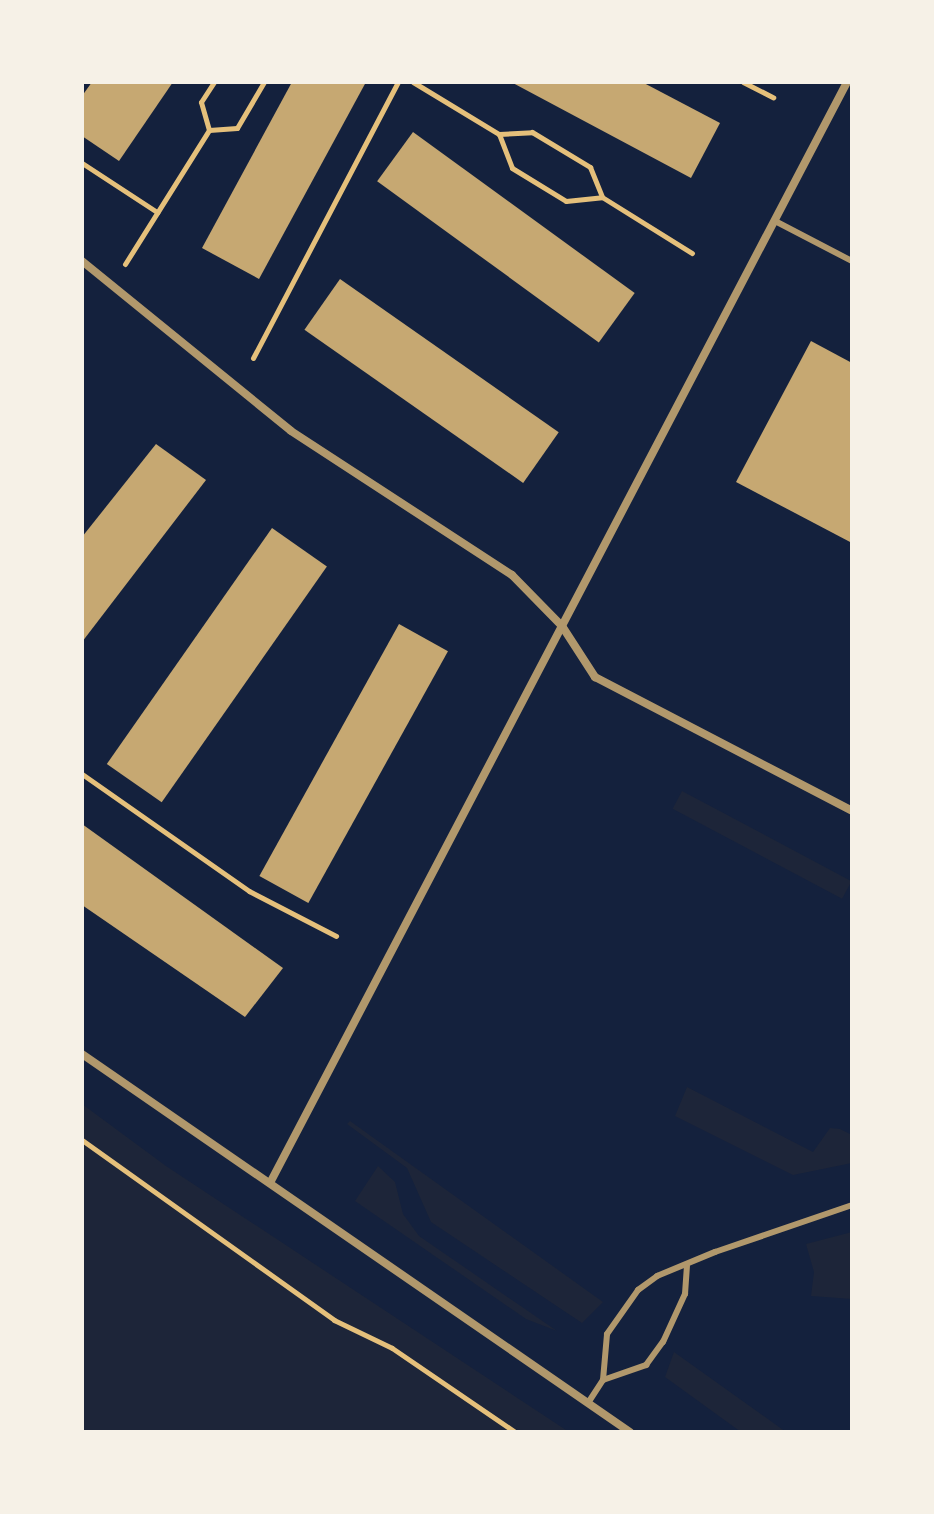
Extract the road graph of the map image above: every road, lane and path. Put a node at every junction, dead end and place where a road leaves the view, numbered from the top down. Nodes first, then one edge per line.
1 (214, 82) edge
2 (264, 82) edge
3 (398, 82) edge
4 (413, 82) edge
5 (743, 82) edge
6 (847, 82) edge
7 (773, 97) dead end
8 (209, 130) junction
9 (499, 134) junction
10 (82, 163) edge
11 (602, 197) junction
12 (157, 212) junction
13 (775, 221) junction
14 (692, 253) dead end
15 (82, 261) edge
16 (852, 261) edge
17 (111, 286) junction
18 (253, 358) dead end
19 (562, 626) junction
20 (82, 774) edge
21 (852, 811) edge
22 (336, 936) dead end
23 (82, 1054) edge
24 (82, 1140) edge
25 (270, 1183) junction
26 (852, 1205) edge
27 (687, 1266) junction
28 (603, 1380) junction
29 (588, 1403) junction
30 (515, 1432) edge
31 (630, 1432) edge

1 - 8 path
2 - 8 path
3 - 18 path
4 - 9 path
5 - 7 path
6 - 13 street
8 - 12 path
9 - 11 path
9 - 11 path
10 - 12 path
11 - 14 path
12 - 17 path
13 - 16 lane
13 - 19 street
15 - 17 street
17 - 19 street
19 - 21 street
19 - 25 street
20 - 22 path
23 - 25 street
24 - 30 path
25 - 29 street
26 - 27 lane
27 - 28 lane
27 - 28 lane
28 - 29 lane
29 - 31 street

